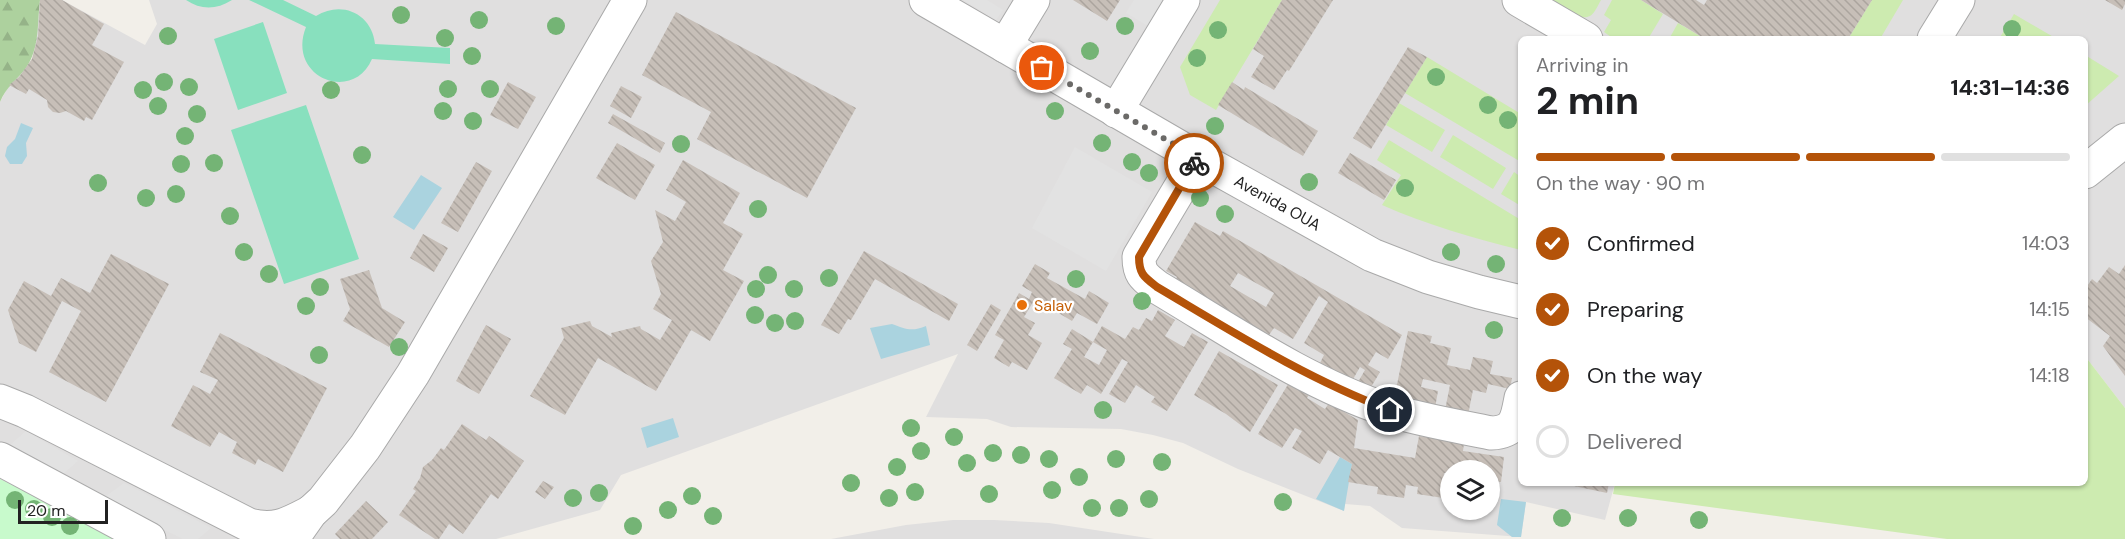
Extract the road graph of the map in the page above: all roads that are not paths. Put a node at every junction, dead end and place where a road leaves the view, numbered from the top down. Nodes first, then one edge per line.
1 (630, 0) edge
2 (926, 0) edge
3 (1033, 0) edge
4 (1183, 0) edge
5 (1519, 0) edge
6 (1958, 0) edge
7 (1581, 36) edge
8 (1936, 36) edge
9 (1005, 46) junction
10 (1116, 111) junction
11 (2125, 140) edge
12 (1198, 158) junction
13 (2088, 170) edge
14 (1518, 301) edge
15 (0, 401) edge
16 (1518, 410) edge
17 (0, 459) edge
18 (311, 512) junction
19 (149, 539) edge
20 (292, 539) edge

1 - 18 street
2 - 9 street, Avenida OUA
3 - 9 street
4 - 10 street
5 - 7 street
6 - 8 street
9 - 10 street, Avenida OUA
10 - 12 street, Avenida OUA
11 - 13 street
12 - 14 street, Avenida OUA
12 - 16 street
15 - 18 street
17 - 19 street
18 - 20 street

